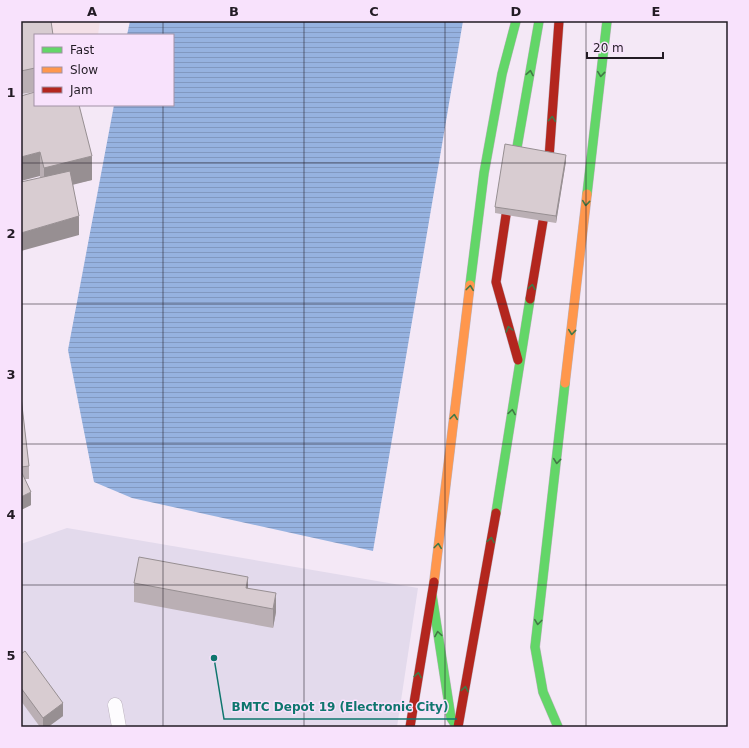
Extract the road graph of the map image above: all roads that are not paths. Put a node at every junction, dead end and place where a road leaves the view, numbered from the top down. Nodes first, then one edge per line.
1 (516, 21) edge
2 (539, 21) edge
3 (559, 21) edge
4 (607, 21) edge
5 (516, 153) edge
6 (549, 158) edge
7 (506, 215) edge
8 (543, 221) edge
9 (520, 367) junction
10 (432, 595) junction
11 (115, 705) dead end
12 (118, 727) edge
13 (410, 727) edge
14 (457, 727) edge
15 (558, 727) edge

10 -> 1 main road
5 -> 2 main road
6 -> 3 main road
4 -> 15 main road
9 -> 7 main road
9 -> 8 main road
14 -> 9 main road
13 -> 10 main road
14 -> 10 main road
11 - 12 lane

